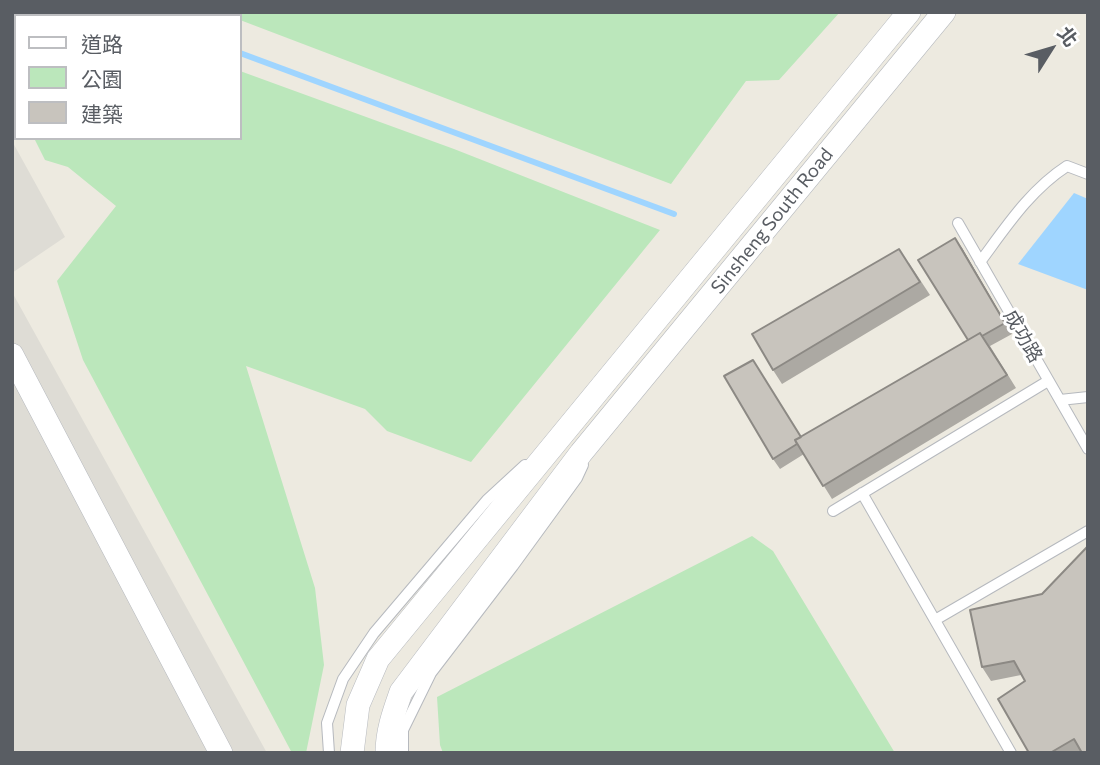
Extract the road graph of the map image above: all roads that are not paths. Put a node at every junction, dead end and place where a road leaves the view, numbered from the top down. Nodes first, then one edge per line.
1 (909, 12) edge
2 (944, 12) edge
3 (1088, 174) edge
4 (958, 223) dead end
5 (980, 262) junction
6 (12, 355) edge
7 (1048, 381) junction
8 (1088, 397) edge
9 (1060, 400) junction
10 (578, 415) junction
11 (600, 430) junction
12 (1088, 449) edge
13 (862, 493) junction
14 (833, 511) dead end
15 (1088, 531) edge
16 (935, 620) junction
17 (221, 753) edge
18 (329, 753) edge
19 (352, 753) edge
20 (387, 753) edge
21 (402, 753) edge
22 (1011, 753) edge

1 - 10 street, Sinsheng South Road
2 - 11 street, Sinsheng South Road
3 - 5 lane
4 - 5 lane, 成功路
5 - 7 lane, 成功路
6 - 17 street
7 - 9 lane, 成功路
7 - 13 lane
8 - 9 lane
9 - 12 lane, 成功路
10 - 18 lane, Sinsheng South Road
10 - 19 street, Sinsheng South Road
11 - 20 street, Sinsheng South Road
11 - 21 lane, Sinsheng South Road
13 - 14 lane
13 - 16 lane
15 - 16 lane
16 - 22 lane

